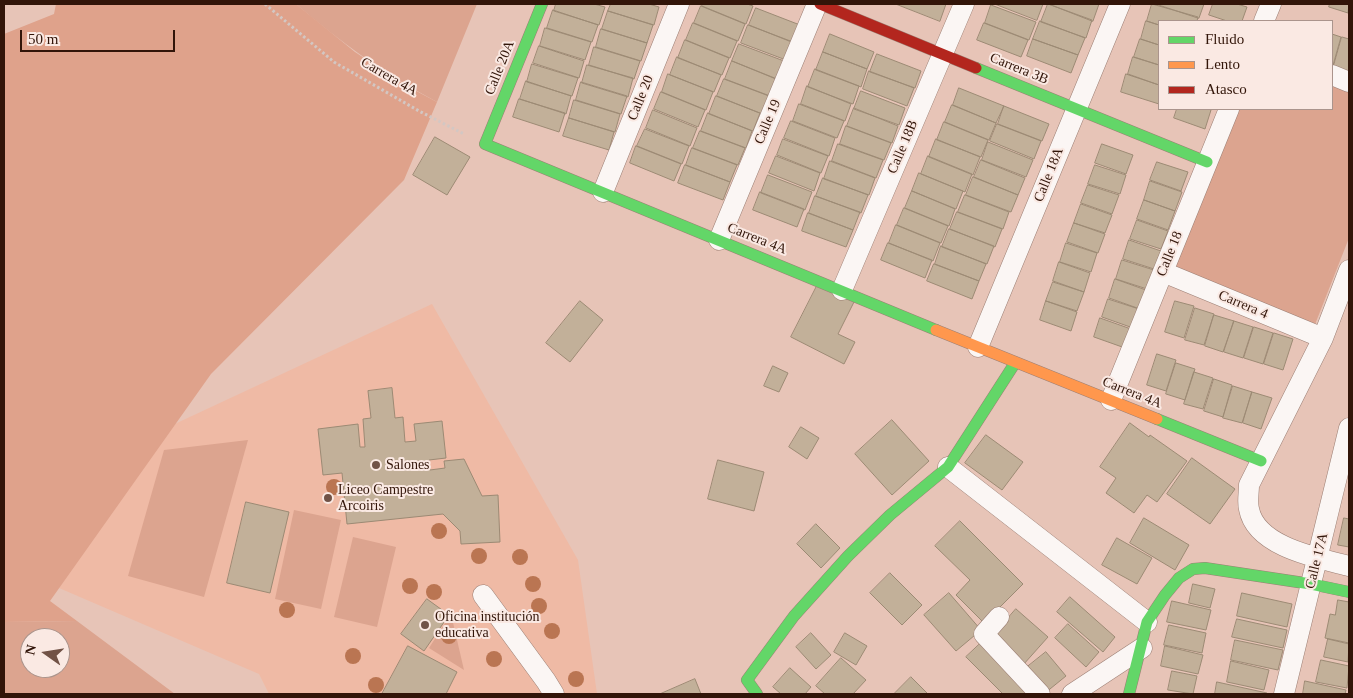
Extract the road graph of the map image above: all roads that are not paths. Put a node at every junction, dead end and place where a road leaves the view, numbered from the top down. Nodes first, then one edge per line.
1 (542, 4) edge
2 (679, 4) edge
3 (819, 4) edge
4 (964, 4) edge
5 (1120, 4) edge
6 (1271, 4) edge
7 (1264, 20) edge
8 (943, 54) junction
9 (1333, 75) edge
10 (1349, 82) edge
11 (1077, 109) junction
12 (1229, 110) edge
13 (485, 144) joint
14 (1207, 162) junction
15 (604, 192) junction
16 (719, 240) junction
17 (1349, 270) edge
18 (1163, 272) junction
19 (842, 290) junction
20 (1346, 290) edge
21 (1323, 338) junction
22 (978, 347) junction
23 (1015, 363) junction
24 (1111, 400) junction
25 (1349, 428) edge
26 (1261, 461) junction
27 (948, 467) junction
28 (1317, 558) junction
29 (1349, 566) edge
30 (1311, 584) junction
31 (1349, 592) edge
32 (483, 595) dead end
33 (999, 617) dead end
34 (1147, 622) junction
35 (1142, 648) junction
36 (554, 694) edge
37 (757, 694) edge
38 (1040, 694) edge
39 (1072, 694) edge
40 (1129, 694) edge
41 (1284, 694) edge

1 - 13 street, Calle 20A
2 - 15 street, Calle 20
3 - 8 street, Carrera 3B
3 - 16 street, Calle 19
4 - 8 street, Calle 18B
5 - 11 street, Calle 18A
6 - 7 street
8 - 11 street, Carrera 3B
8 - 19 street, Calle 18B
9 - 10 street
11 - 14 street, Carrera 3B
11 - 22 street, Calle 18A
12 - 14 street, Calle 18
13 - 15 street, Carrera 4A
14 - 18 street, Calle 18
15 - 16 street, Carrera 4A
16 - 19 street, Carrera 4A
17 - 20 street
18 - 21 street, Carrera 4
18 - 24 street, Calle 18
19 - 22 street, Carrera 4A
20 - 21 street
21 - 26 street
22 - 23 street, Carrera 4A
23 - 24 street, Carrera 4A
23 - 27 street
24 - 26 street, Carrera 4A
25 - 28 street, Calle 17A
26 - 28 street
27 - 34 street
27 - 37 street
28 - 29 street
28 - 30 street, Calle 17A
30 - 31 street
30 - 34 street
30 - 41 street, Calle 17A
32 - 36 street
33 - 38 street
34 - 35 street
35 - 39 street
35 - 40 street

